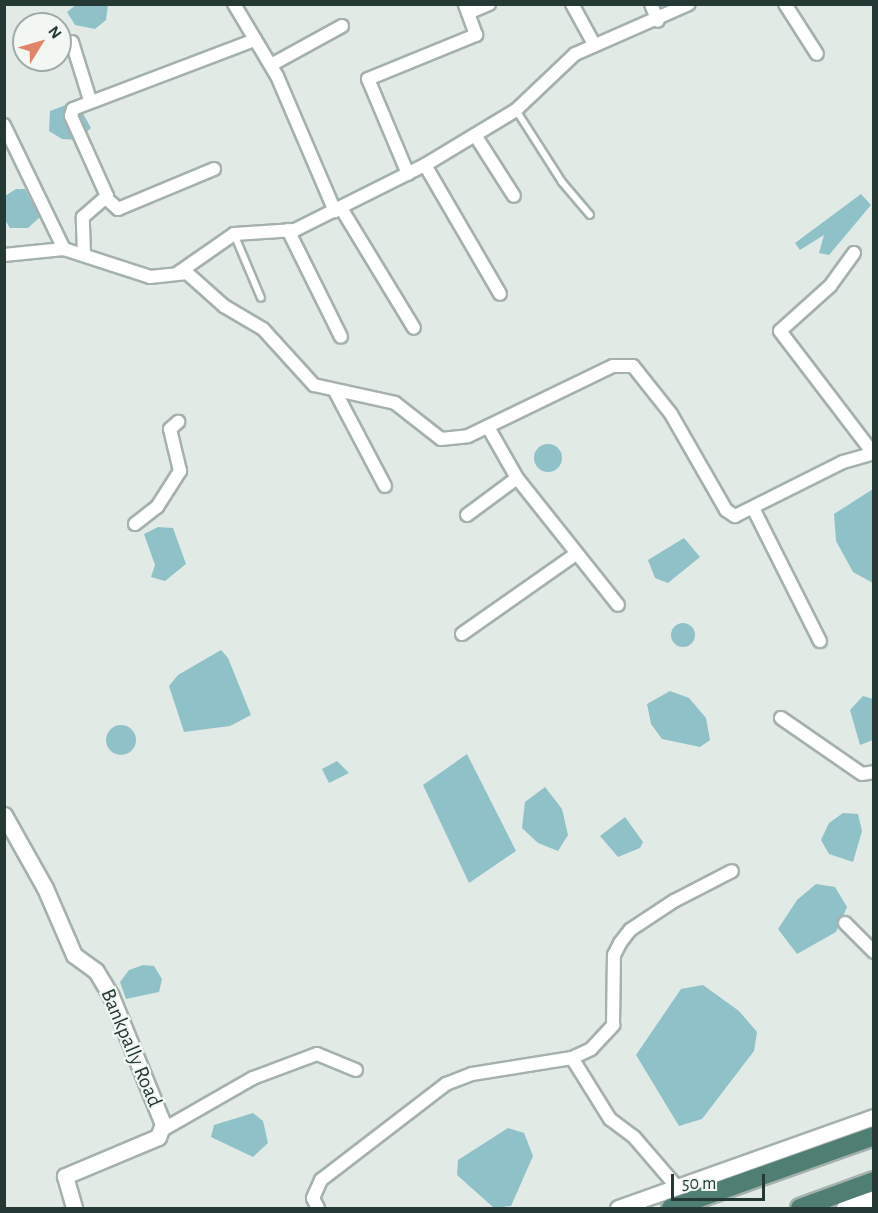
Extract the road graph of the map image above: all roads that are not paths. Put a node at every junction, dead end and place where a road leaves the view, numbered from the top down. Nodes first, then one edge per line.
1 (234, 4) edge
2 (489, 4) edge
3 (572, 4) edge
4 (651, 4) edge
5 (689, 4) edge
6 (784, 4) edge
7 (467, 9) edge
8 (658, 21) junction
9 (342, 26) dead end
10 (255, 40) junction
11 (72, 42) dead end
12 (594, 44) junction
13 (818, 54) dead end
14 (271, 65) junction
15 (90, 100) junction
16 (516, 110) junction
17 (4, 125) edge
18 (474, 135) junction
19 (425, 165) junction
20 (214, 169) dead end
21 (408, 174) junction
22 (513, 196) dead end
23 (107, 199) junction
24 (338, 209) junction
25 (590, 216) dead end
26 (288, 230) junction
27 (234, 234) junction
28 (64, 249) junction
29 (854, 253) dead end
30 (84, 254) junction
31 (4, 255) edge
32 (178, 273) junction
33 (500, 294) dead end
34 (261, 298) dead end
35 (414, 327) dead end
36 (341, 337) dead end
37 (336, 393) junction
38 (178, 422) dead end
39 (488, 427) junction
40 (873, 453) edge
41 (517, 478) junction
42 (385, 486) dead end
43 (753, 508) junction
44 (467, 515) dead end
45 (135, 524) dead end
46 (576, 554) junction
47 (618, 605) dead end
48 (462, 634) dead end
49 (820, 641) dead end
50 (781, 718) dead end
51 (873, 772) edge
52 (4, 815) edge
53 (732, 871) dead end
54 (845, 923) dead end
55 (873, 952) edge
56 (572, 1058) junction
57 (356, 1070) dead end
58 (873, 1117) edge
59 (164, 1129) junction
60 (873, 1136) edge
61 (873, 1181) edge
62 (677, 1187) junction
63 (873, 1198) edge
64 (74, 1209) edge
65 (318, 1209) edge
66 (618, 1209) edge
67 (671, 1209) edge
68 (800, 1209) edge
69 (844, 1209) edge

1 - 10 street
2 - 7 street
3 - 12 street
4 - 8 street
5 - 8 street
6 - 13 street
7 - 21 street
8 - 12 street
9 - 14 street
10 - 14 street
10 - 15 street
11 - 15 street
12 - 16 street
14 - 24 street
15 - 23 street
16 - 18 street
16 - 25 lane
17 - 28 street
18 - 19 street
18 - 22 street
19 - 21 street
19 - 33 street
20 - 23 street
21 - 24 street
23 - 30 street
24 - 26 street
24 - 35 street
26 - 27 street
26 - 36 street
27 - 32 street
27 - 34 lane
28 - 30 street
28 - 31 street
29 - 40 street
30 - 32 street
32 - 37 street
37 - 39 street
37 - 42 street
38 - 45 street
39 - 41 street
39 - 43 street
40 - 43 street
41 - 44 street
41 - 46 street
43 - 49 street
46 - 47 street
46 - 48 street
50 - 51 street
52 - 59 street, Bankpally Road
53 - 56 street
54 - 55 street
56 - 62 street
56 - 65 street
57 - 59 street
58 - 62 street
59 - 64 street, Bankpally Road
60 - 67 highway
61 - 68 highway
62 - 66 street
63 - 69 street

